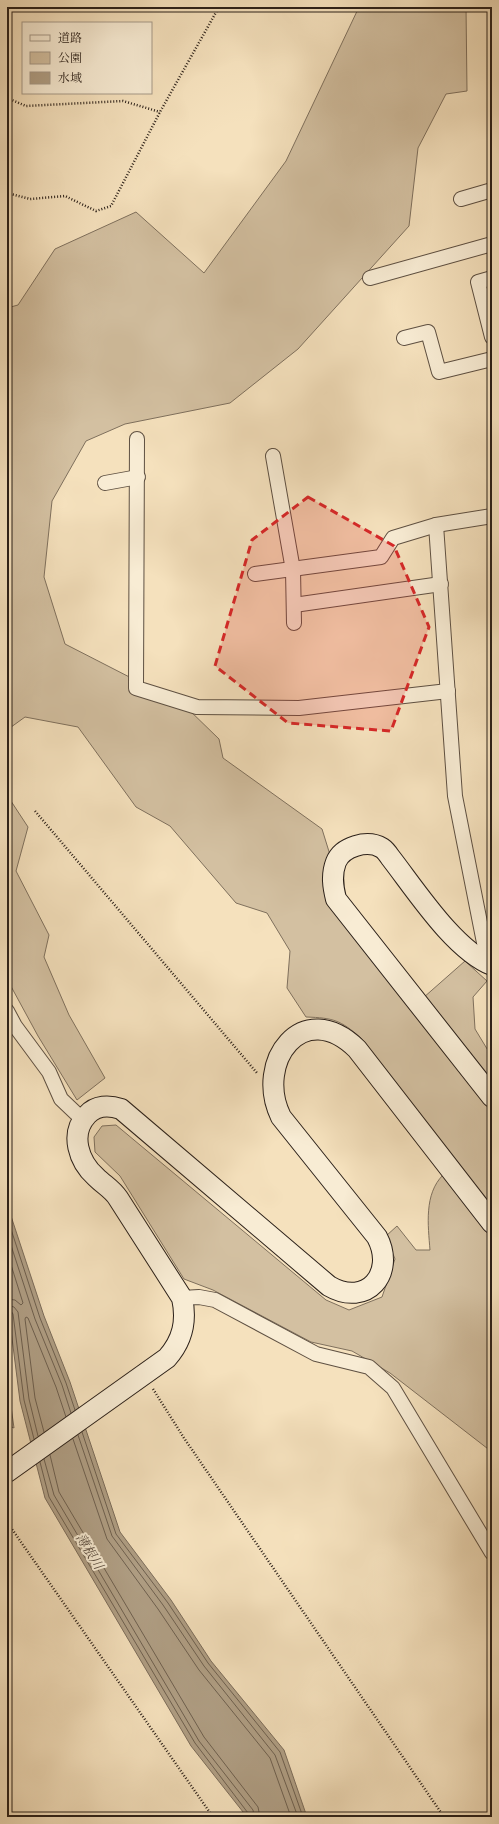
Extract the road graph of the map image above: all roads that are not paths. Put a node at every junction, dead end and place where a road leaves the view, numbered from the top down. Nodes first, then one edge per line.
1 (492, 190) edge
2 (461, 199) dead end
3 (492, 244) edge
4 (370, 278) dead end
5 (492, 278) edge
6 (492, 337) edge
7 (404, 338) dead end
8 (492, 359) edge
9 (137, 440) dead end
10 (273, 456) dead end
11 (138, 477) junction
12 (105, 483) dead end
13 (492, 516) edge
14 (436, 525) junction
15 (293, 570) junction
16 (255, 574) dead end
17 (441, 584) junction
18 (294, 604) junction
19 (294, 623) dead end
20 (448, 691) junction
21 (490, 964) edge
22 (7, 1011) edge
23 (492, 1097) edge
24 (82, 1119) junction
25 (492, 1223) edge
26 (182, 1298) junction
27 (7, 1472) edge
28 (492, 1553) edge

1 - 2 street
3 - 4 street
5 - 6 street
7 - 8 street
9 - 11 street
10 - 15 street
11 - 12 street
11 - 20 street
13 - 14 street
14 - 15 street
14 - 17 street
15 - 16 street
15 - 18 street
17 - 18 street
17 - 20 street
18 - 19 street
20 - 21 street
21 - 23 street
22 - 24 street
24 - 25 street
24 - 26 street
26 - 27 street
26 - 28 street

